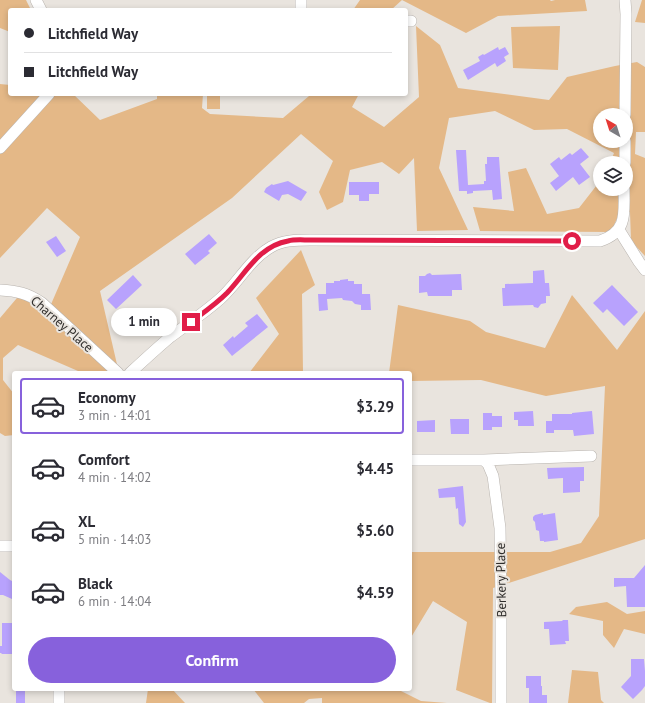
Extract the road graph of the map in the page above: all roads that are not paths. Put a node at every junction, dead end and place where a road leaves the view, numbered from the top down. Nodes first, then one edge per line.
1 (625, 0) edge
2 (46, 96) edge
3 (625, 108) edge
4 (0, 148) edge
5 (624, 196) edge
6 (619, 230) junction
7 (645, 270) edge
8 (0, 290) edge
9 (116, 371) edge
10 (132, 371) edge
11 (591, 456) dead end
12 (412, 460) edge
13 (484, 460) junction
14 (0, 546) edge
15 (12, 546) edge
16 (59, 691) edge
17 (59, 703) edge
18 (502, 703) edge

1 - 3 street
2 - 4 street
5 - 6 street
6 - 7 street
6 - 10 street
8 - 9 street, Charney Place
11 - 13 street
12 - 13 street
13 - 18 street, Berkery Place
14 - 15 street
16 - 17 street

